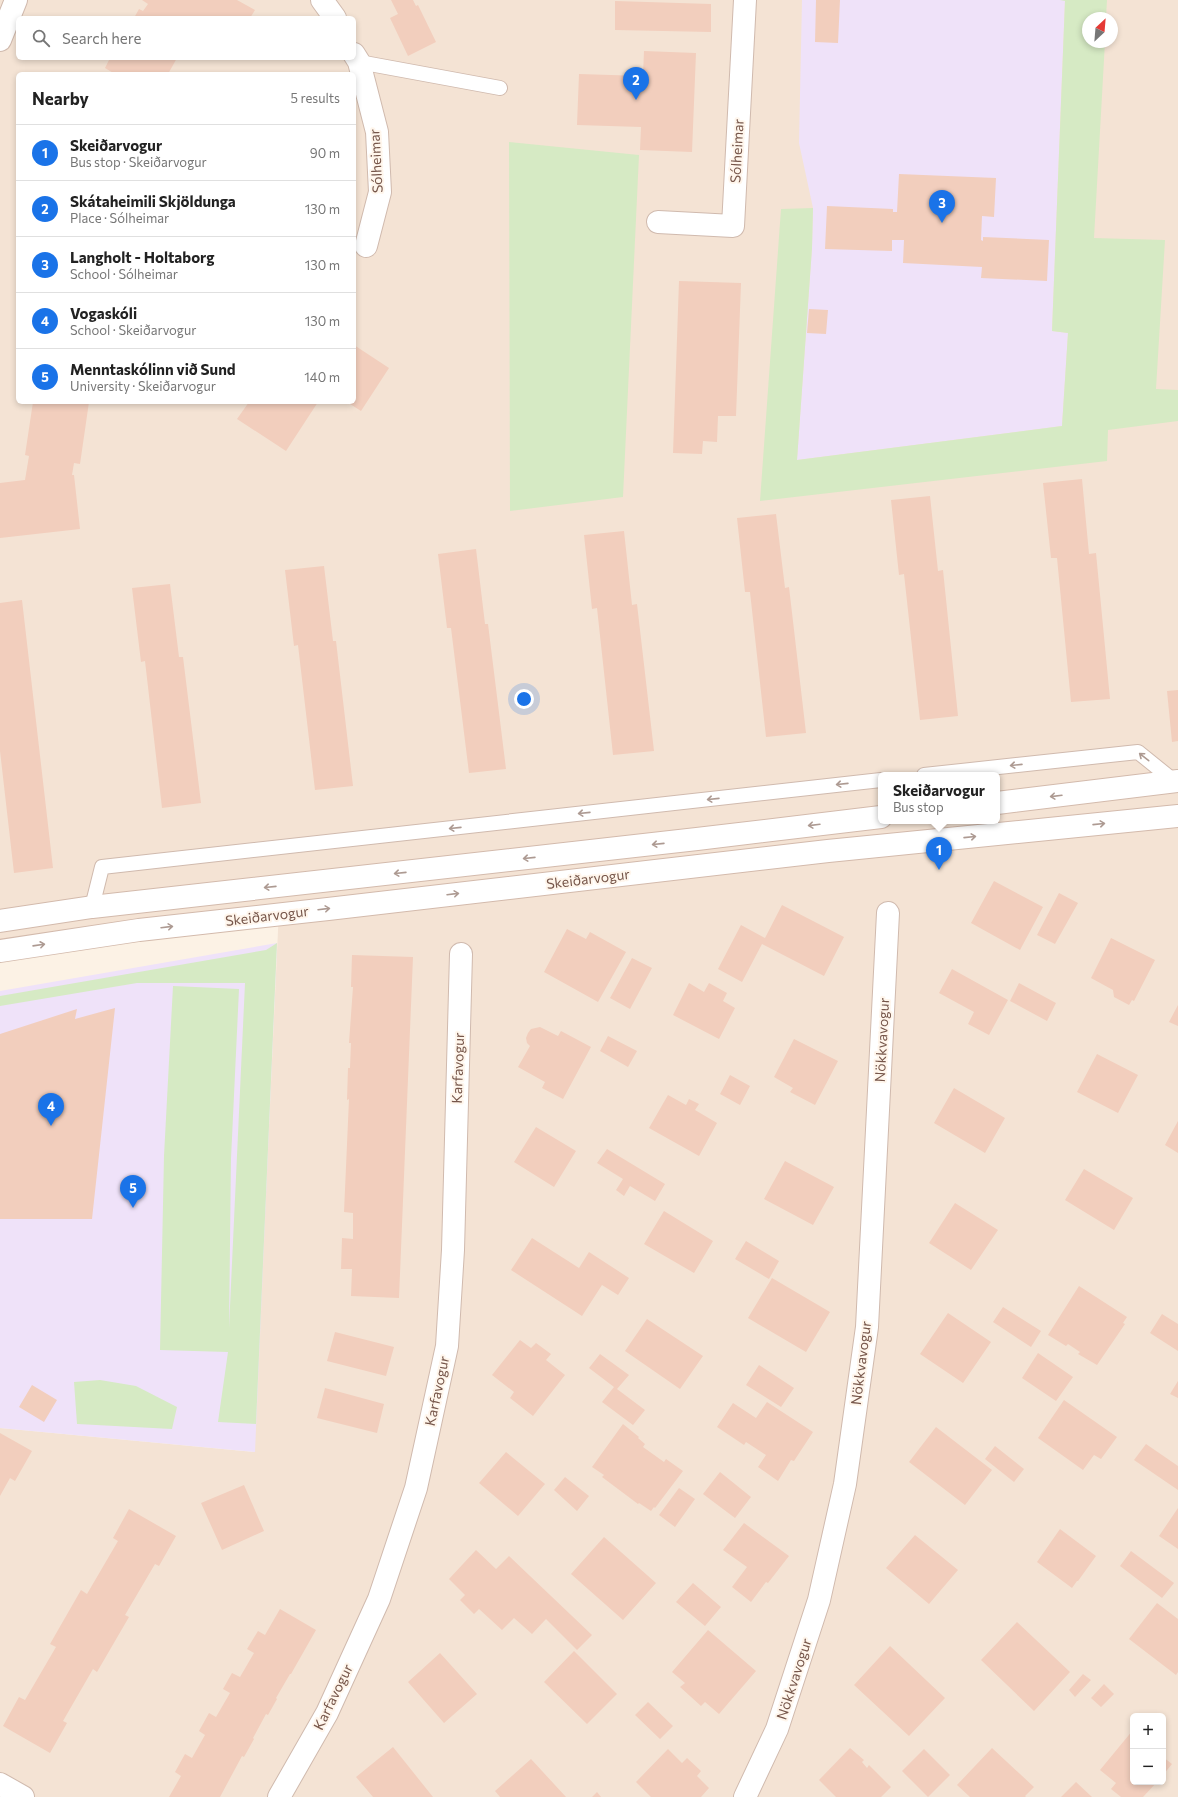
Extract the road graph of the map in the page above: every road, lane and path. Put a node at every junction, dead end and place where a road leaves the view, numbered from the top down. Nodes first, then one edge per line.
1 (16, 0) edge
2 (322, 0) edge
3 (744, 0) edge
4 (334, 16) edge
5 (0, 40) edge
6 (356, 58) edge
7 (500, 88) dead end
8 (658, 222) dead end
9 (366, 246) dead end
10 (952, 772) edge
11 (878, 780) edge
12 (1176, 781) edge
13 (1000, 803) edge
14 (1178, 816) edge
15 (878, 817) edge
16 (92, 907) junction
17 (888, 913) dead end
18 (0, 921) edge
19 (0, 951) edge
20 (461, 954) dead end
21 (0, 1784) edge
22 (22, 1797) edge
23 (278, 1797) edge
24 (745, 1797) edge

1 - 5 street
2 - 4 street
3 - 8 street, Sólheimar
6 - 7 lane
6 - 9 street, Sólheimar
12 -> 10 lane
11 -> 16 lane
12 -> 13 street
19 -> 14 street, Skeiðarvogur
15 -> 16 street, Skeiðarvogur
16 - 18 street, Skeiðarvogur
17 - 24 street, Nökkvavogur
20 - 23 street, Karfavogur
21 - 22 street

